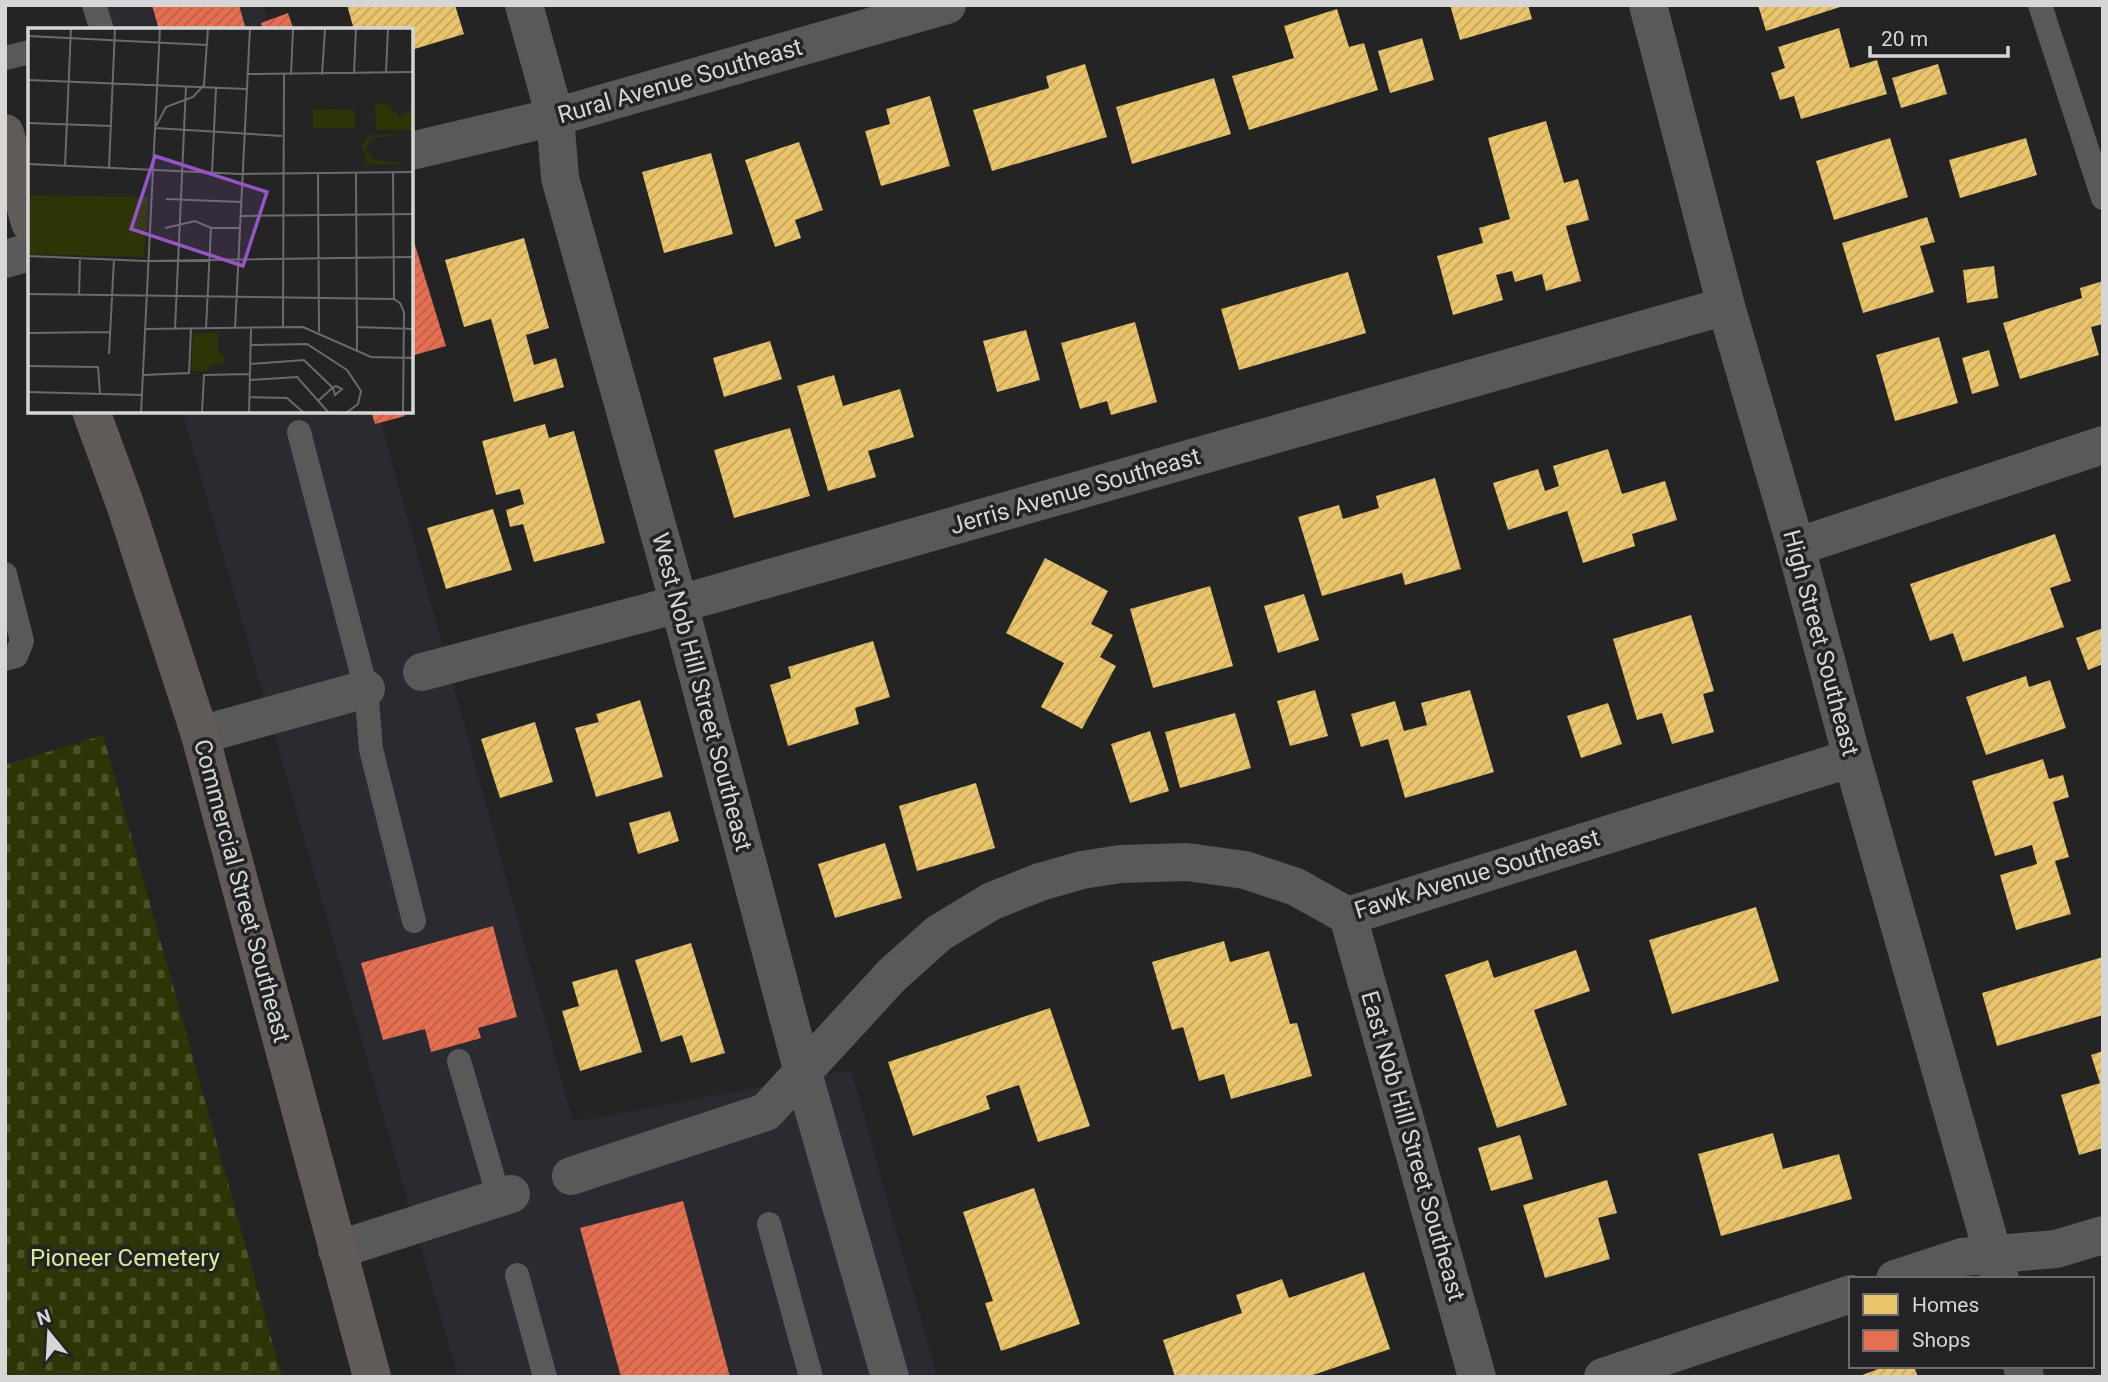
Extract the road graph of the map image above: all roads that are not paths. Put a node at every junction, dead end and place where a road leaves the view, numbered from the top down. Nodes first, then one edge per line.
1 (94, 5) edge
2 (524, 5) edge
3 (947, 5) edge
4 (1648, 5) edge
5 (2040, 5) edge
6 (101, 28) edge
7 (28, 52) edge
8 (5, 58) edge
9 (555, 117) junction
10 (5, 133) edge
11 (413, 150) edge
12 (2103, 198) edge
13 (28, 216) edge
14 (28, 253) edge
15 (5, 259) edge
16 (1726, 306) junction
17 (92, 413) edge
18 (299, 432) dead end
19 (2103, 445) edge
20 (1796, 547) junction
21 (5, 574) edge
22 (679, 604) junction
23 (5, 659) edge
24 (422, 672) dead end
25 (366, 689) junction
26 (200, 735) junction
27 (1852, 758) junction
28 (1348, 916) junction
29 (414, 921) dead end
30 (459, 1061) dead end
31 (803, 1073) junction
32 (571, 1176) dead end
33 (505, 1196) joint
34 (769, 1224) dead end
35 (2103, 1235) edge
36 (337, 1250) junction
37 (1996, 1267) edge
38 (517, 1275) dead end
39 (1901, 1277) edge
40 (1849, 1295) edge
41 (536, 1375) edge
42 (372, 1377) edge
43 (811, 1377) edge
44 (890, 1377) edge
45 (1477, 1377) edge
46 (1603, 1377) edge

1 - 6 lane
2 - 9 street, West Nob Hill Street Southeast
3 - 9 street, Rural Avenue Southeast
4 - 16 street, High Street Southeast
5 - 12 lane
7 - 8 lane
9 - 11 street, Rural Avenue Southeast
9 - 22 street, West Nob Hill Street Southeast
10 - 13 main road
14 - 15 street
16 - 20 street, High Street Southeast
16 - 22 street, Jerris Avenue Southeast
17 - 26 main road, Commercial Street Southeast
18 - 25 lane
19 - 20 street
20 - 27 street, High Street Southeast
21 - 23 lane
22 - 24 street, Jerris Avenue Southeast
22 - 31 street, West Nob Hill Street Southeast
25 - 26 street
25 - 29 lane
26 - 36 main road, Commercial Street Southeast
27 - 28 street, Fawk Avenue Southeast
27 - 37 street, High Street Southeast
28 - 31 street, Fawk Avenue Southeast
28 - 45 street, East Nob Hill Street Southeast
30 - 33 lane
31 - 32 street, Fawk Avenue Southeast
31 - 44 street, West Nob Hill Street Southeast
33 - 36 street
34 - 43 lane
35 - 37 street
36 - 42 main road, Commercial Street Southeast
37 - 39 street
38 - 41 lane
40 - 46 street

